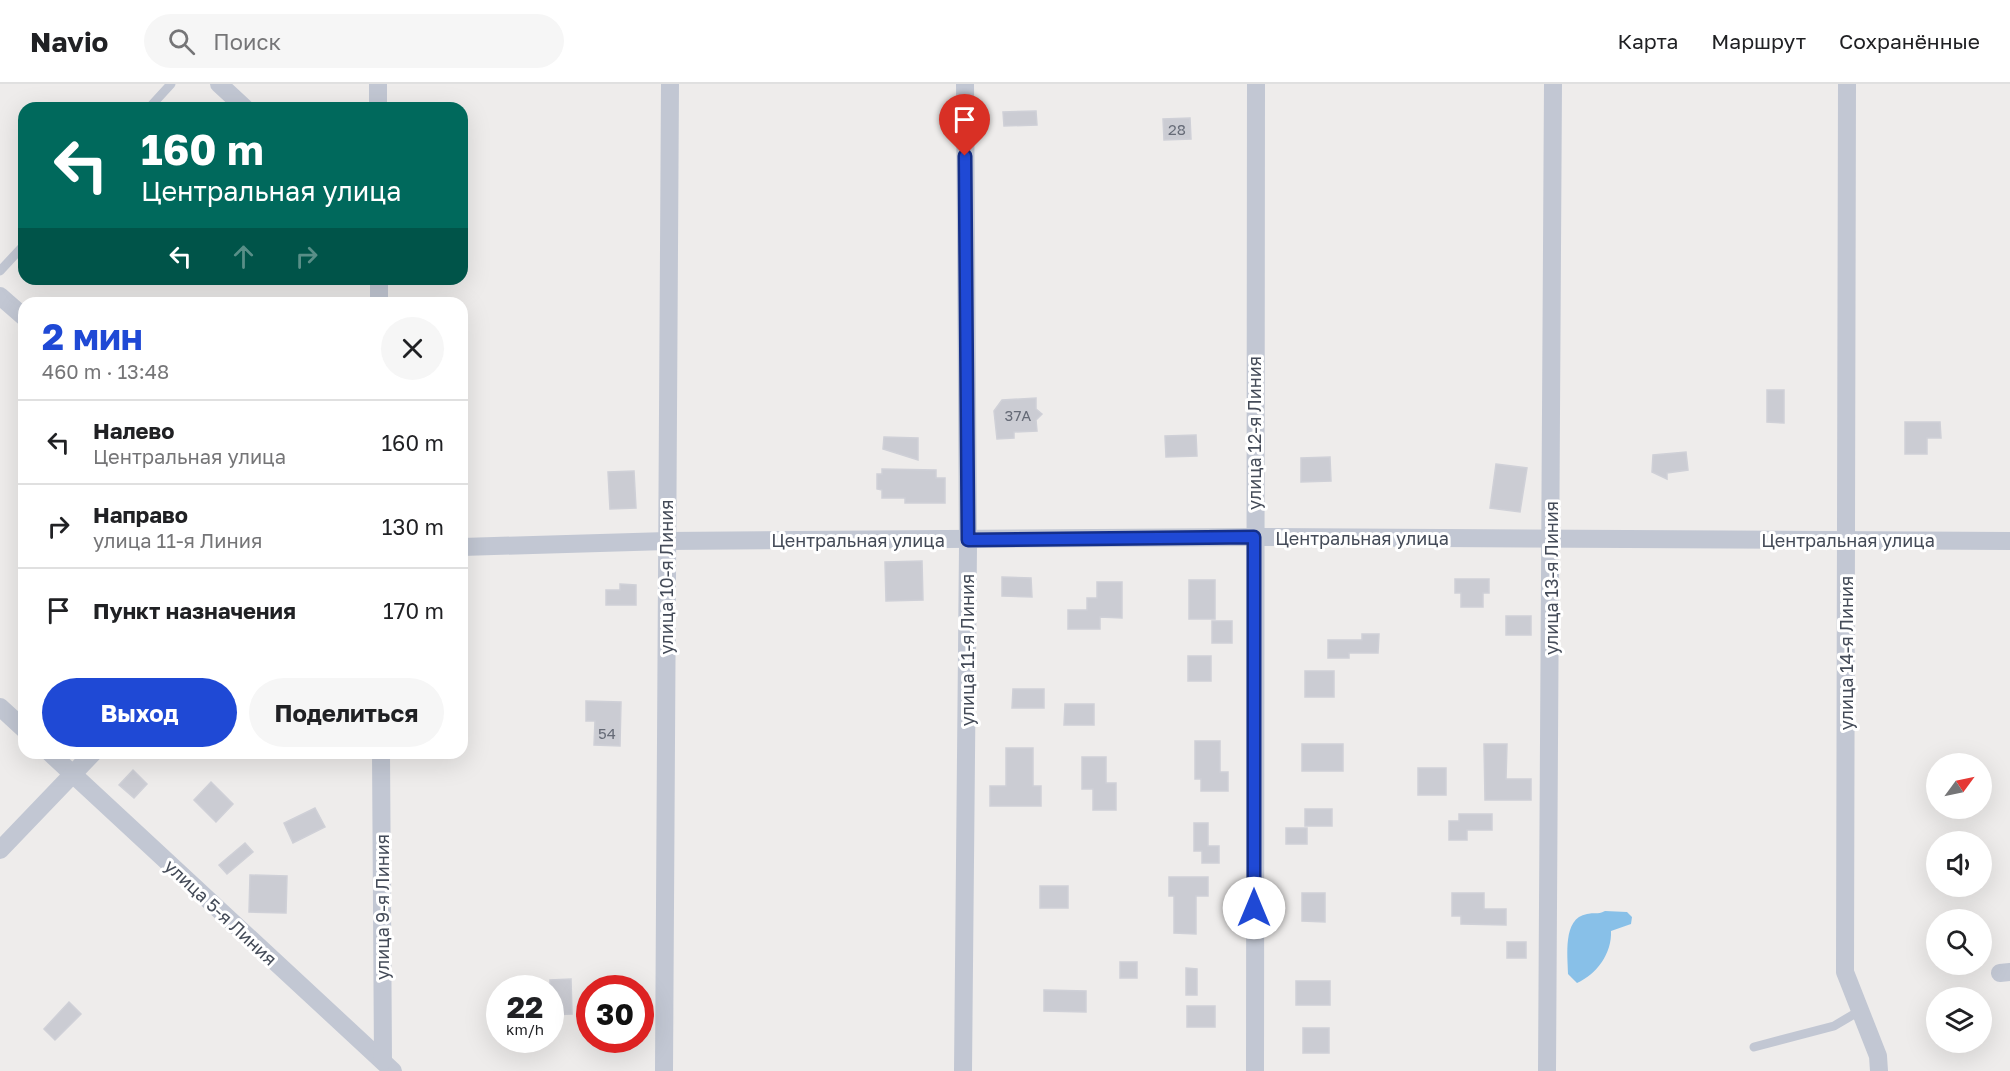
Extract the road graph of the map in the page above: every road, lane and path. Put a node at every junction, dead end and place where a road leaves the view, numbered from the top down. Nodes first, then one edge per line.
1 (171, 84) edge
2 (219, 84) edge
3 (378, 84) edge
4 (670, 84) edge
5 (965, 84) edge
6 (1256, 84) edge
7 (1553, 84) edge
8 (1847, 84) edge
9 (154, 102) edge
10 (238, 102) edge
11 (378, 102) edge
12 (18, 252) edge
13 (0, 271) edge
14 (0, 296) edge
15 (18, 312) edge
16 (1254, 537) junction
17 (1551, 537) junction
18 (968, 540) junction
19 (1846, 541) junction
20 (2010, 541) edge
21 (667, 542) junction
22 (468, 548) edge
23 (0, 707) edge
24 (18, 724) edge
25 (56, 759) edge
26 (87, 759) edge
27 (381, 759) edge
28 (72, 774) junction
29 (0, 850) edge
30 (1861, 1010) junction
31 (1754, 1047) dead end
32 (388, 1066) edge
33 (664, 1071) edge
34 (963, 1071) edge
35 (1255, 1071) edge
36 (1547, 1071) edge
37 (1879, 1071) edge

1 - 9 lane
2 - 10 street
3 - 11 street
4 - 21 street, улица 10-я Линия
5 - 18 street, улица 11-я Линия
6 - 16 street, улица 12-я Линия
7 - 17 street, улица 13-я Линия
8 - 19 street, улица 14-я Линия
12 - 13 lane
14 - 15 street
16 - 17 street, Центральная улица
16 - 18 street, Центральная улица
16 - 35 street, улица 12-я Линия
17 - 19 street, Центральная улица
17 - 36 street, улица 13-я Линия
18 - 21 street, Центральная улица
18 - 34 street, улица 11-я Линия
19 - 20 street, Центральная улица
19 - 30 street, улица 14-я Линия
21 - 22 street, Центральная улица
21 - 33 street, улица 10-я Линия
23 - 24 street
25 - 28 street, улица 5-я Линия
26 - 28 street
27 - 32 street, улица 9-я Линия
28 - 29 street
28 - 32 street, улица 5-я Линия
30 - 31 lane
30 - 37 street, улица 14-я Линия

